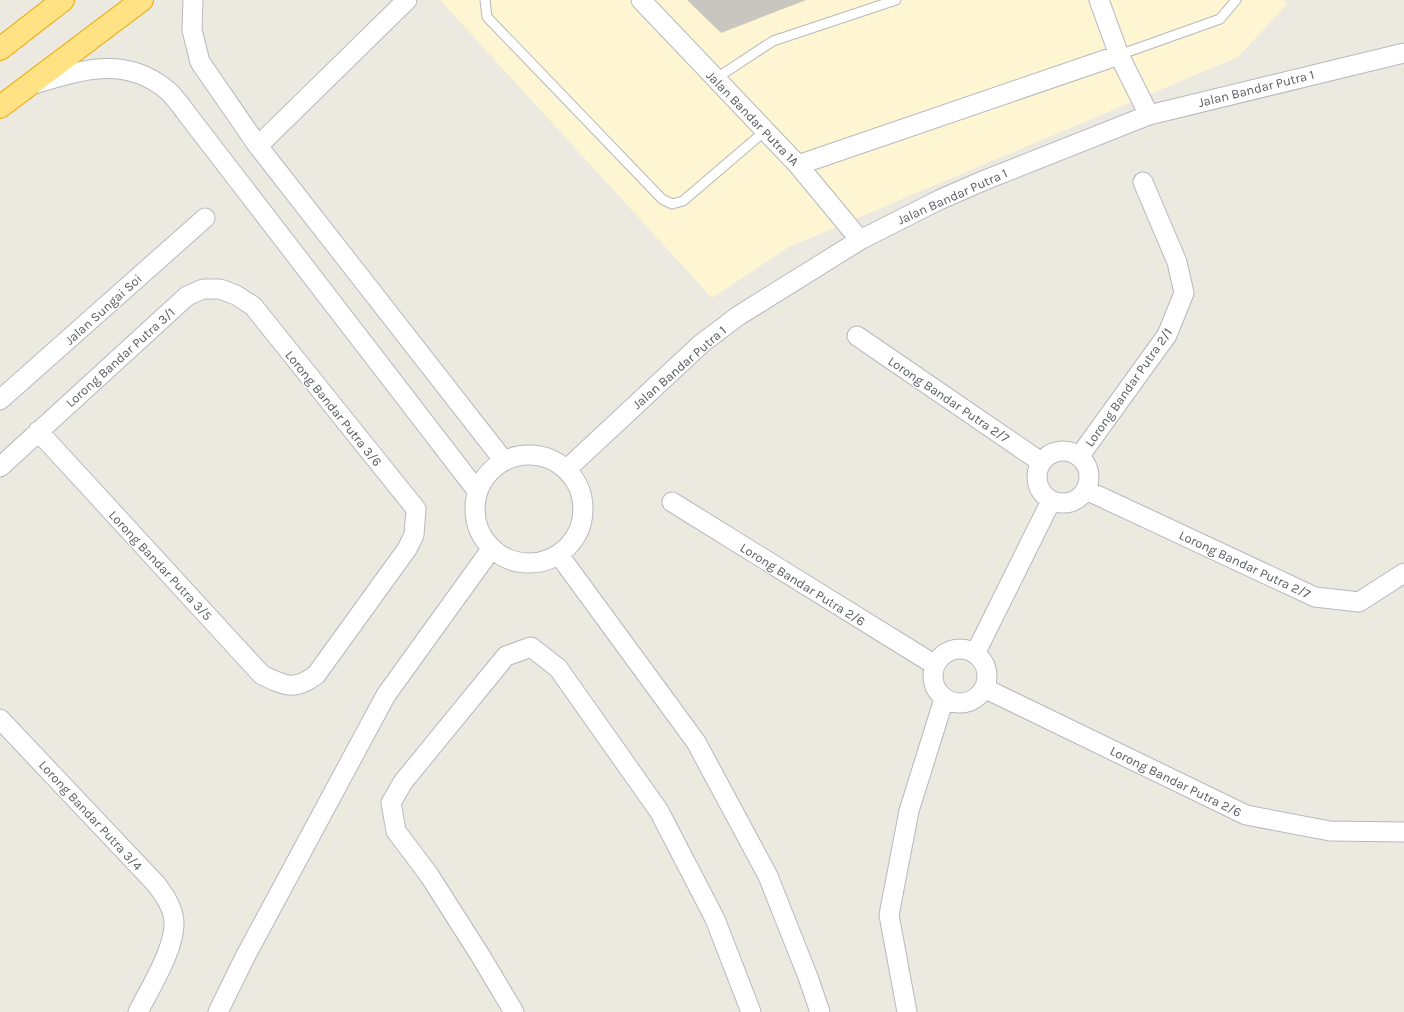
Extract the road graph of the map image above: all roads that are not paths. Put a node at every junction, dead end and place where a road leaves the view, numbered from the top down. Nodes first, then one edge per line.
1 (63, 0) edge
2 (142, 0) edge
3 (193, 0) edge
4 (407, 0) edge
5 (484, 0) edge
6 (641, 0) edge
7 (896, 0) edge
8 (1099, 0) edge
9 (1236, 0) edge
10 (0, 49) edge
11 (1404, 53) edge
12 (1119, 55) junction
13 (715, 79) junction
14 (25, 87) junction
15 (0, 106) edge
16 (1149, 114) junction
17 (765, 131) junction
18 (258, 146) junction
19 (798, 165) junction
20 (1143, 182) dead end
21 (205, 218) dead end
22 (860, 240) junction
23 (253, 306) joint
24 (857, 336) dead end
25 (0, 400) edge
26 (38, 431) junction
27 (1079, 457) junction
28 (504, 461) junction
29 (1041, 462) junction
30 (0, 467) edge
31 (566, 469) junction
32 (1086, 490) junction
33 (478, 492) junction
34 (1051, 501) junction
35 (672, 502) dead end
36 (492, 548) junction
37 (559, 555) junction
38 (1404, 573) edge
39 (975, 654) junction
40 (935, 665) junction
41 (291, 686) joint
42 (984, 688) junction
43 (944, 699) junction
44 (0, 719) edge
45 (1404, 832) edge
46 (138, 1012) edge
47 (218, 1012) edge
48 (514, 1012) edge
49 (751, 1012) edge
50 (820, 1012) edge
51 (907, 1012) edge

1 - 10 highway
2 - 14 highway
3 - 18 street
4 - 18 street
5 - 17 lane
6 - 13 street, Jalan Bandar Putra 1A
7 - 13 lane
8 - 12 street
9 - 12 lane
11 - 16 street, Jalan Bandar Putra 1
12 - 16 street
12 - 19 street
13 - 17 street, Jalan Bandar Putra 1A
14 - 15 highway
14 - 33 street
16 - 22 street, Jalan Bandar Putra 1
17 - 19 street, Jalan Bandar Putra 1A
18 - 28 street
19 - 22 street, Jalan Bandar Putra 1A
20 - 27 street, Lorong Bandar Putra 2/1
21 - 25 street, Jalan Sungai Soi
22 - 31 street, Jalan Bandar Putra 1
23 - 26 street, Lorong Bandar Putra 3/1
23 - 41 street, Lorong Bandar Putra 3/6
24 - 29 street, Lorong Bandar Putra 2/7
26 - 30 street, Lorong Bandar Putra 3/1
26 - 41 street, Lorong Bandar Putra 3/5
27 - 29 street
27 - 32 street
28 - 31 street
28 - 33 street
29 - 34 street
31 - 37 street
32 - 34 street
32 - 38 street, Lorong Bandar Putra 2/7
33 - 36 street
34 - 39 street
35 - 40 street, Lorong Bandar Putra 2/6
36 - 37 street
36 - 47 street
37 - 50 street
39 - 40 street
39 - 42 street
40 - 43 street
42 - 43 street
42 - 45 street, Lorong Bandar Putra 2/6
43 - 51 street
44 - 46 street, Lorong Bandar Putra 3/4
48 - 49 street

